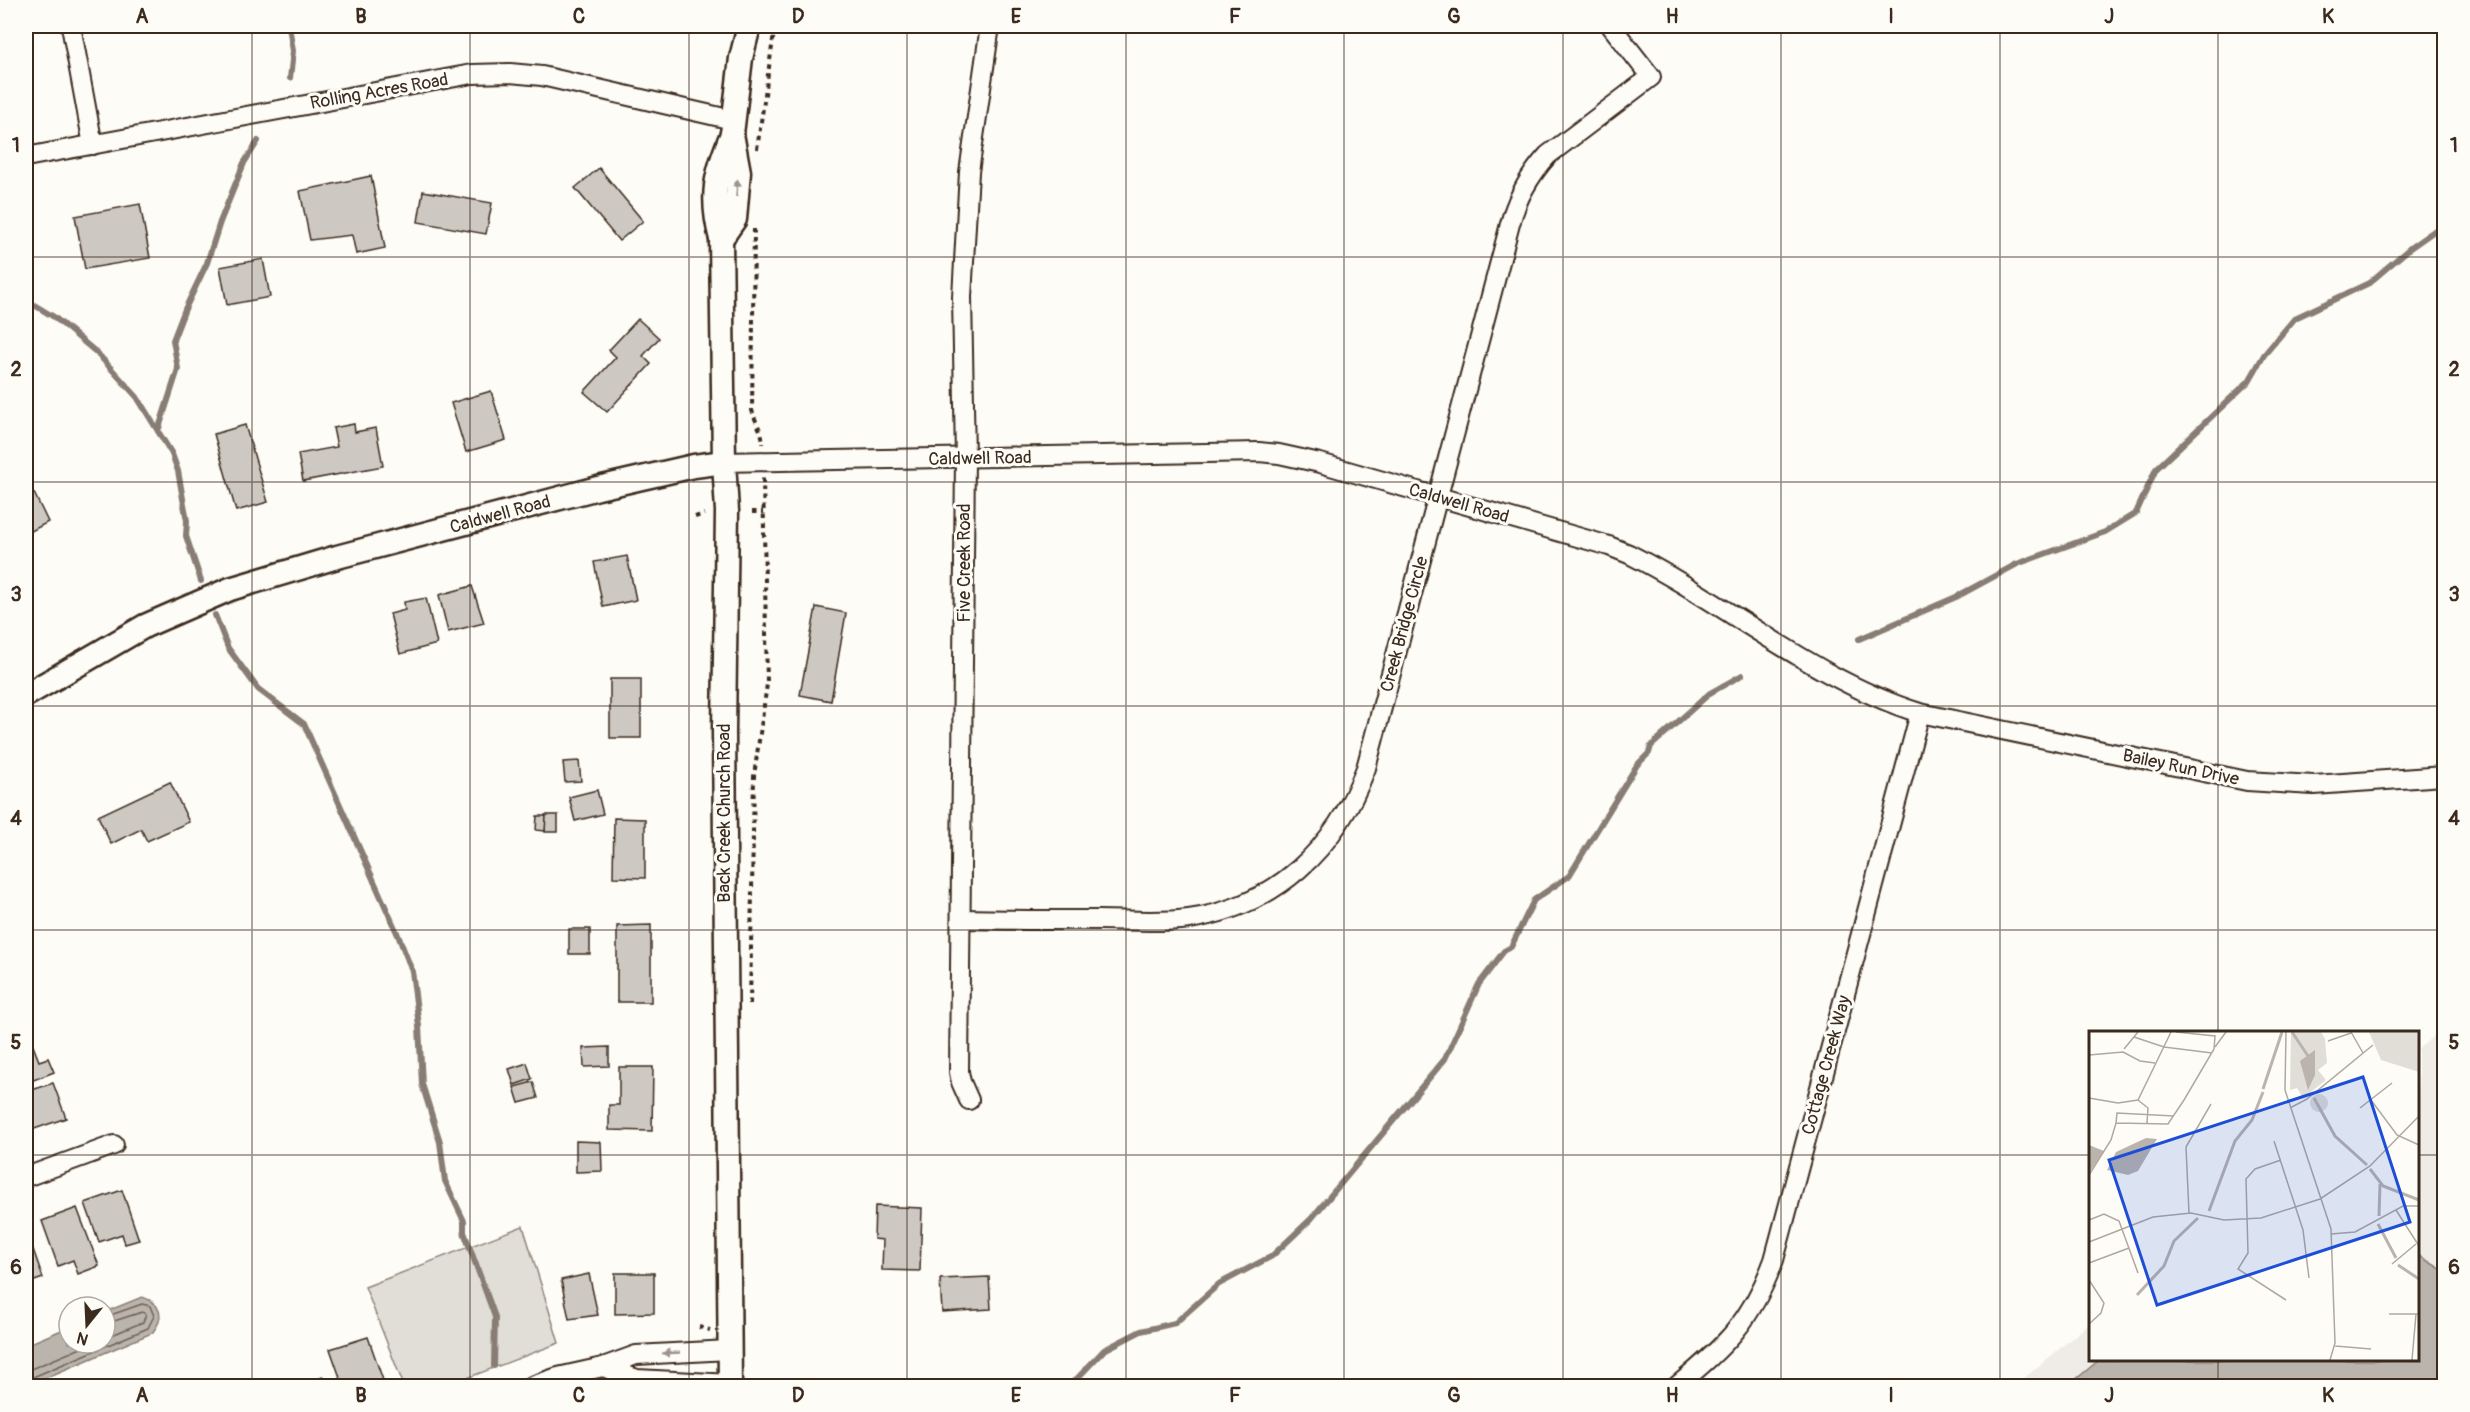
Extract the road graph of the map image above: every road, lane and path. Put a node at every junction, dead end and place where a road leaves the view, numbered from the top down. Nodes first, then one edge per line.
1 (71, 26) edge
2 (749, 26) edge
3 (775, 26) edge
4 (990, 26) edge
5 (1611, 26) edge
6 (732, 127) junction
7 (93, 146) junction
8 (757, 155) dead end
9 (26, 157) edge
10 (754, 219) dead end
11 (763, 449) dead end
12 (964, 458) junction
13 (724, 462) junction
14 (763, 488) dead end
15 (1438, 497) junction
16 (752, 512) dead end
17 (764, 512) junction
18 (704, 514) dead end
19 (695, 517) dead end
20 (26, 695) edge
21 (1920, 713) junction
22 (2445, 776) edge
23 (962, 919) junction
24 (750, 1011) dead end
25 (969, 1100) dead end
26 (114, 1145) dead end
27 (26, 1177) edge
28 (699, 1327) dead end
29 (706, 1330) dead end
30 (729, 1350) junction
31 (603, 1367) junction
32 (730, 1385) edge
33 (532, 1386) edge
34 (1677, 1386) edge

1 - 7 street
2 - 6 street, Back Creek Church Road
3 - 8 path
4 - 12 street, Five Creek Road
5 - 15 street, Creek Bridge Circle
6 - 7 street, Rolling Acres Road
6 - 13 street, Back Creek Church Road
7 - 9 street, Rolling Acres Road
10 - 11 path
12 - 13 street, Caldwell Road
12 - 15 street, Caldwell Road
12 - 23 street, Five Creek Road
13 - 20 street, Caldwell Road
13 - 30 street, Back Creek Church Road
14 - 17 path
15 - 21 street, Caldwell Road
15 - 23 street, Creek Bridge Circle
16 - 17 path
17 - 24 path
18 - 19 path
21 - 22 street, Bailey Run Drive
21 - 34 street, Cottage Creek Way
23 - 25 street, Five Creek Road
26 - 27 street
28 - 29 path
30 -> 31 street
30 - 32 street, Back Creek Church Road
31 - 32 street
31 - 33 street

